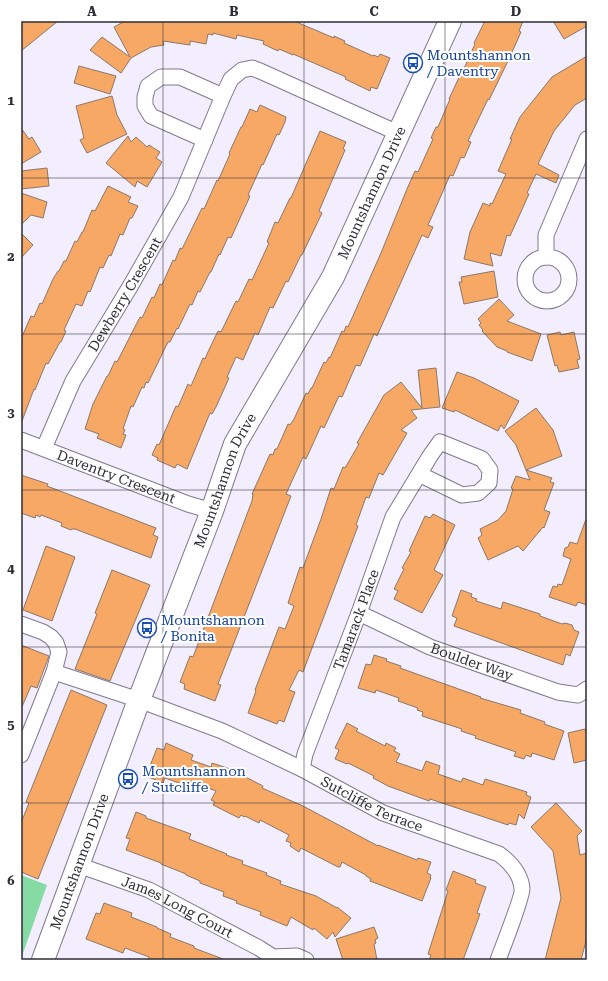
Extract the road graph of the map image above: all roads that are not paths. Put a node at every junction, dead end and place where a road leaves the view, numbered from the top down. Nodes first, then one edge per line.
1 (450, 21) edge
2 (223, 96) junction
3 (398, 133) junction
4 (587, 138) edge
5 (205, 140) junction
6 (546, 257) dead end
7 (21, 440) edge
8 (44, 448) junction
9 (419, 474) junction
10 (212, 511) junction
11 (359, 613) junction
12 (21, 624) edge
13 (54, 672) junction
14 (587, 689) edge
15 (139, 700) junction
16 (21, 755) edge
17 (302, 769) junction
18 (78, 865) junction
19 (273, 958) edge
20 (43, 960) edge
21 (306, 960) edge
22 (498, 960) edge

1 - 3 street, Mountshannon Drive
2 - 3 street, Dewberry Crescent
2 - 5 street, Dewberry Crescent
2 - 5 street
3 - 10 street, Mountshannon Drive
4 - 6 street
5 - 8 street, Dewberry Crescent
7 - 8 street, Daventry Crescent
8 - 10 street, Daventry Crescent
9 - 9 street, Tamarack Place
9 - 11 street, Tamarack Place
10 - 15 street, Mountshannon Drive
11 - 14 street, Boulder Way
11 - 17 street, Tamarack Place
12 - 13 street
13 - 15 street, Sutcliffe Terrace
13 - 16 street
15 - 17 street, Sutcliffe Terrace
15 - 18 street, Mountshannon Drive
17 - 22 street, Sutcliffe Terrace
18 - 19 street, James Long Court
18 - 20 street, Mountshannon Drive
19 - 21 street, James Long Court

